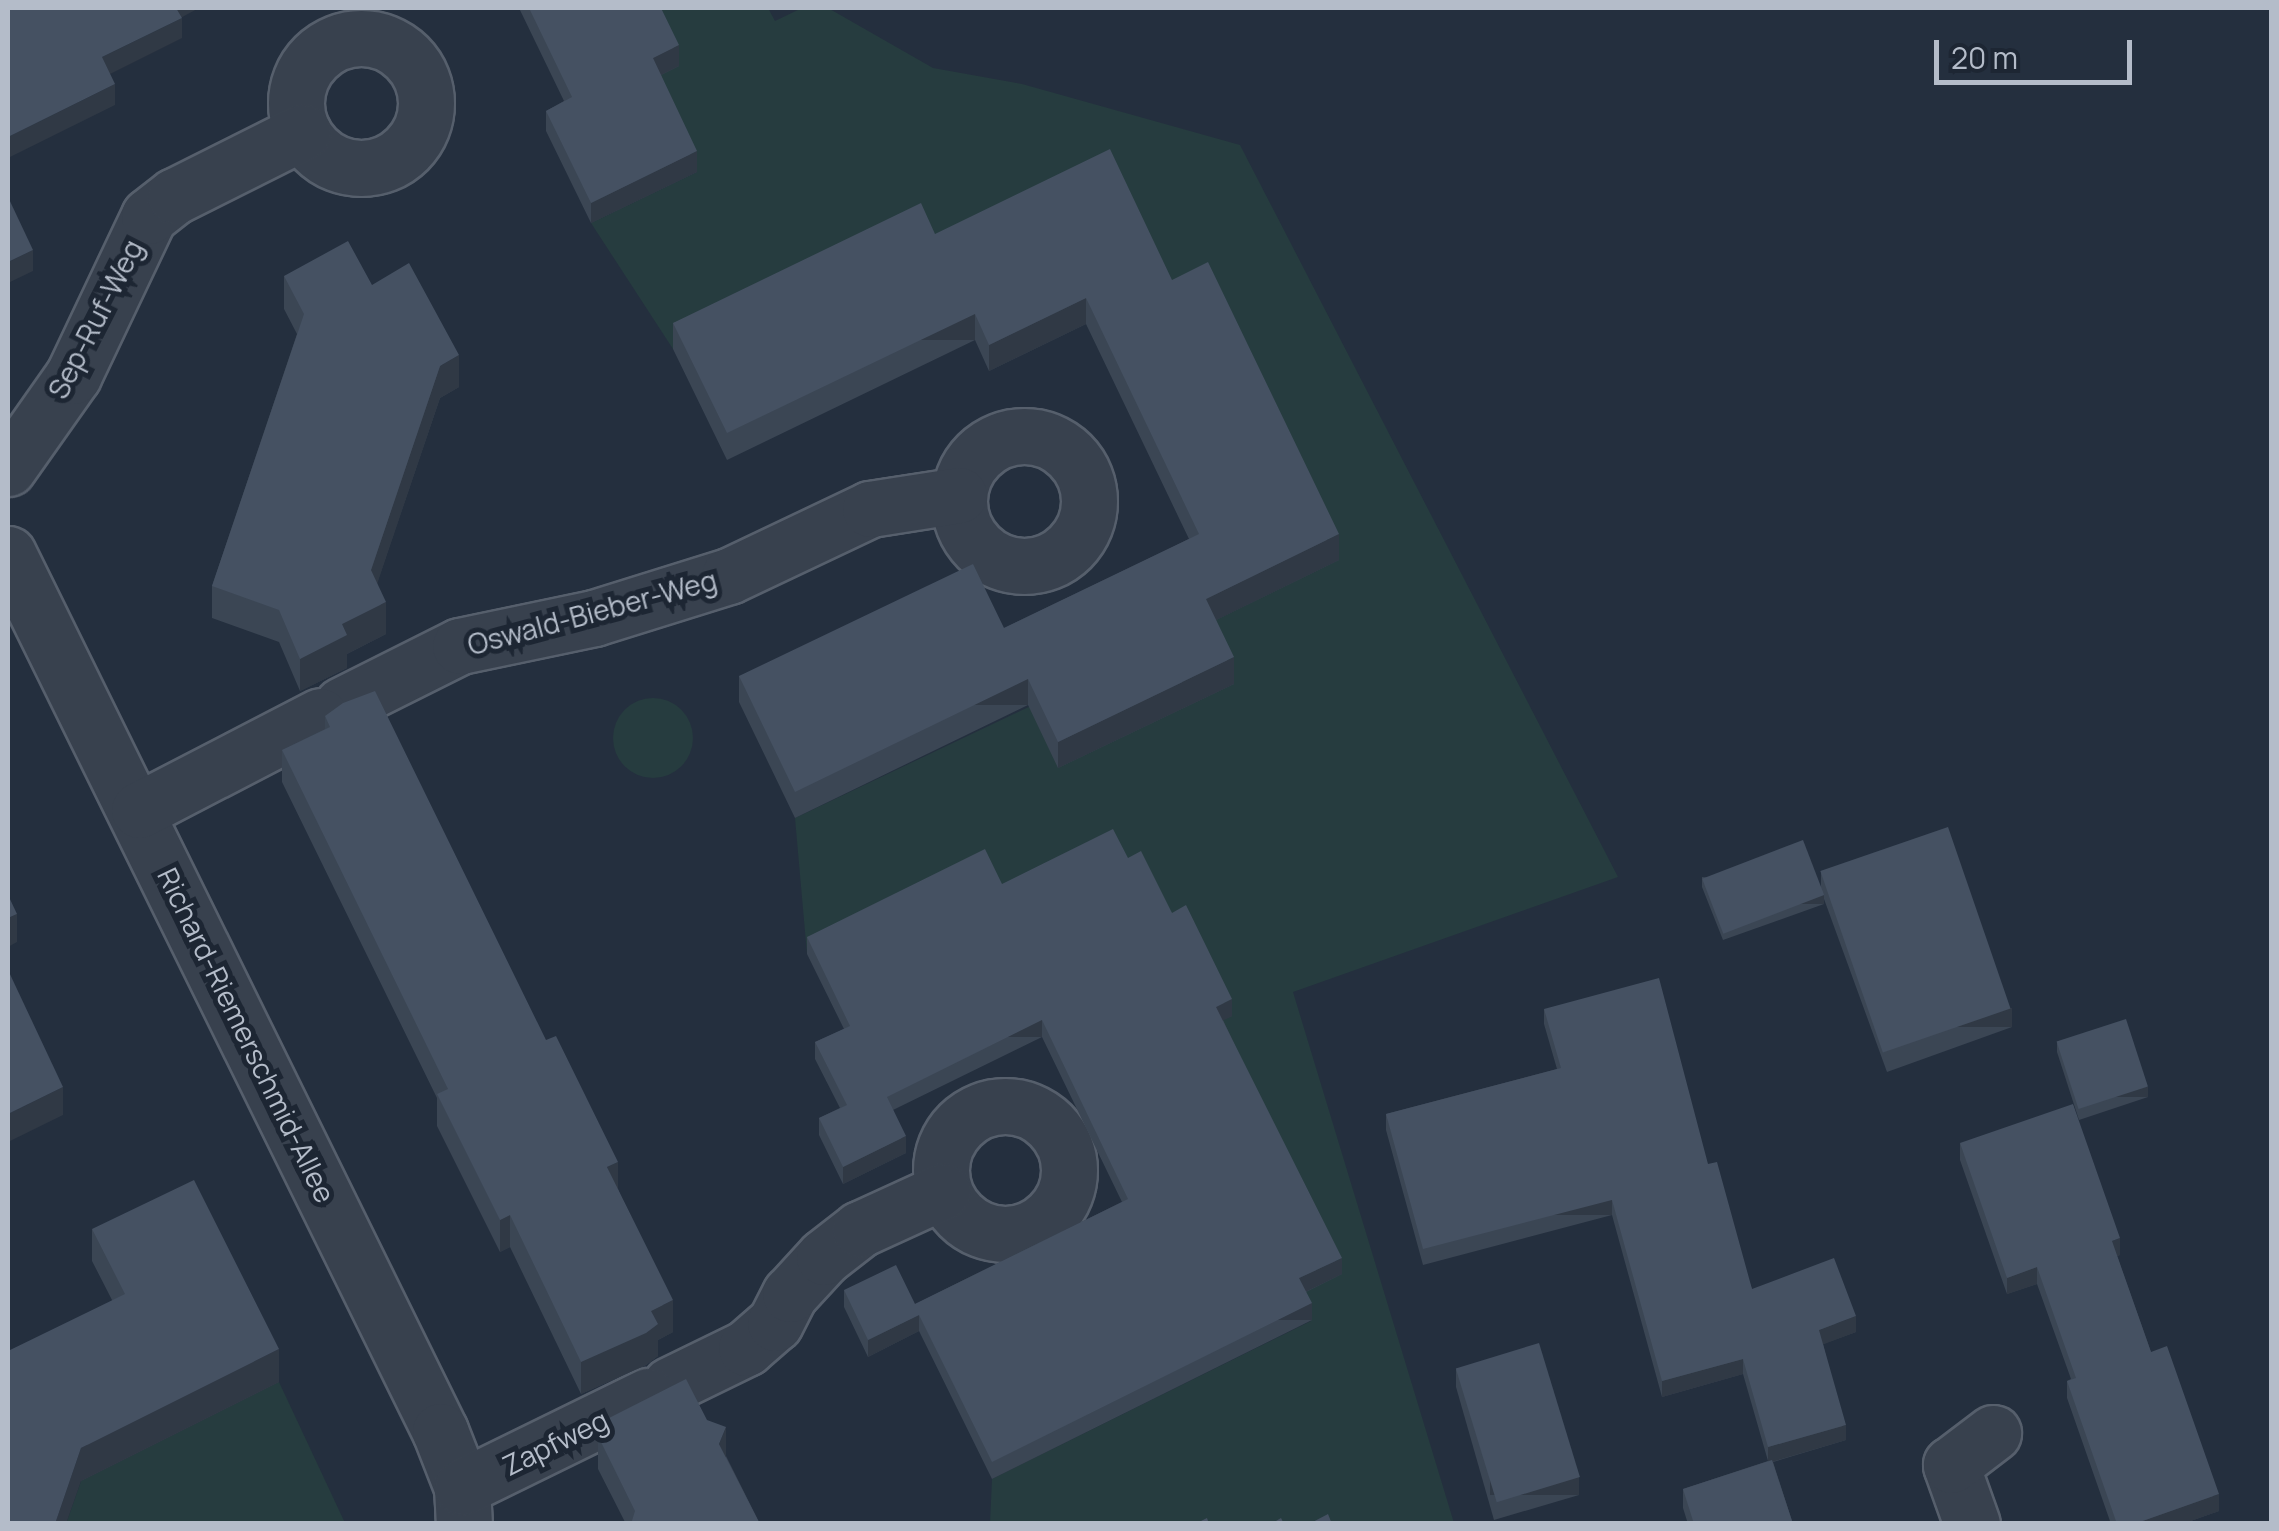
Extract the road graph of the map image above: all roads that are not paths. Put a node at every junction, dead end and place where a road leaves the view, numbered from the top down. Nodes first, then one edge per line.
1 (304, 132) dead end
2 (8, 468) edge
3 (959, 495) dead end
4 (8, 554) edge
5 (139, 810) junction
6 (944, 1191) dead end
7 (1994, 1433) dead end
8 (463, 1505) edge
9 (1972, 1524) edge

1 - 2 street, Sep-Ruf-Weg
3 - 5 street, Oswald-Bieber-Weg
4 - 5 street, Richard-Riemerschmid-Allee
5 - 8 street, Richard-Riemerschmid-Allee
6 - 8 street, Zapfweg
7 - 9 street

